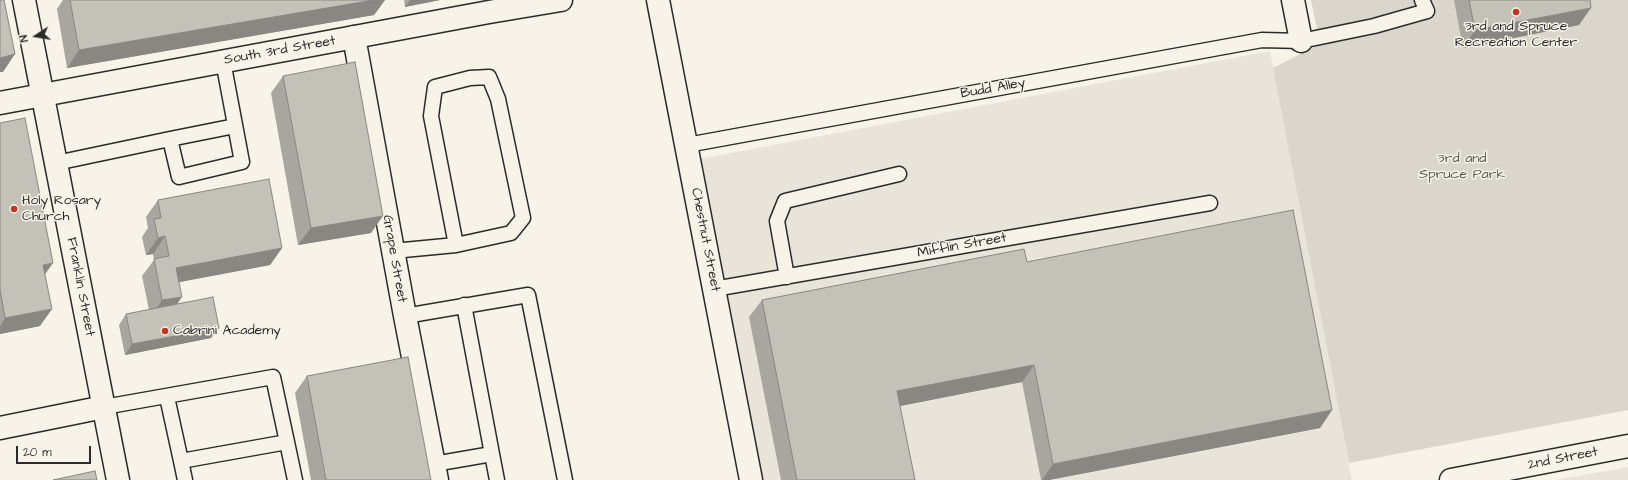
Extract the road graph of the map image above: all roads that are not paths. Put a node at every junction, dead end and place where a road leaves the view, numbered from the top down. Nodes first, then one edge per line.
1 (24, 0) edge
2 (561, 0) edge
3 (658, 0) edge
4 (1293, 0) edge
5 (1422, 0) edge
6 (488, 6) edge
7 (354, 37) junction
8 (1301, 41) junction
9 (223, 61) junction
10 (42, 95) junction
11 (0, 103) edge
12 (235, 126) junction
13 (170, 139) junction
14 (686, 146) junction
15 (56, 163) junction
16 (899, 174) dead end
17 (1210, 203) dead end
18 (456, 245) junction
19 (392, 251) junction
20 (787, 277) junction
21 (714, 290) junction
22 (464, 306) junction
23 (404, 316) junction
24 (167, 397) junction
25 (104, 407) junction
26 (0, 428) edge
27 (287, 442) junction
28 (1628, 446) edge
29 (492, 454) junction
30 (181, 461) junction
31 (436, 472) edge
32 (118, 480) edge
33 (185, 480) edge
34 (295, 480) edge
35 (497, 480) edge
36 (565, 480) edge
37 (751, 480) edge
38 (1451, 480) edge

1 - 10 street, Franklin Street
2 - 6 street, South 3rd Street
3 - 14 street, Chestnut Street
4 - 8 street
5 - 8 lane, Budd Alley
6 - 7 street, South 3rd Street
7 - 9 street, South 3rd Street
7 - 19 street, Grape Street
8 - 14 lane, Budd Alley
9 - 10 street, South 3rd Street
9 - 12 lane
10 - 11 street, South 3rd Street
10 - 15 street, Franklin Street
12 - 13 lane
12 - 13 lane
13 - 15 lane
14 - 21 street, Chestnut Street
15 - 25 street, Franklin Street
16 - 20 lane
17 - 20 lane, Mifflin Street
18 - 18 lane
18 - 19 lane
19 - 23 street, Grape Street
20 - 21 lane, Mifflin Street
21 - 37 street, Chestnut Street
22 - 23 lane
22 - 29 lane
22 - 36 lane
23 - 31 street, Grape Street
24 - 25 lane
24 - 27 lane
24 - 30 lane
25 - 26 street
25 - 32 street, Franklin Street
27 - 30 lane
27 - 34 lane
28 - 38 street, 2nd Street
29 - 31 lane
29 - 35 lane
30 - 33 lane

